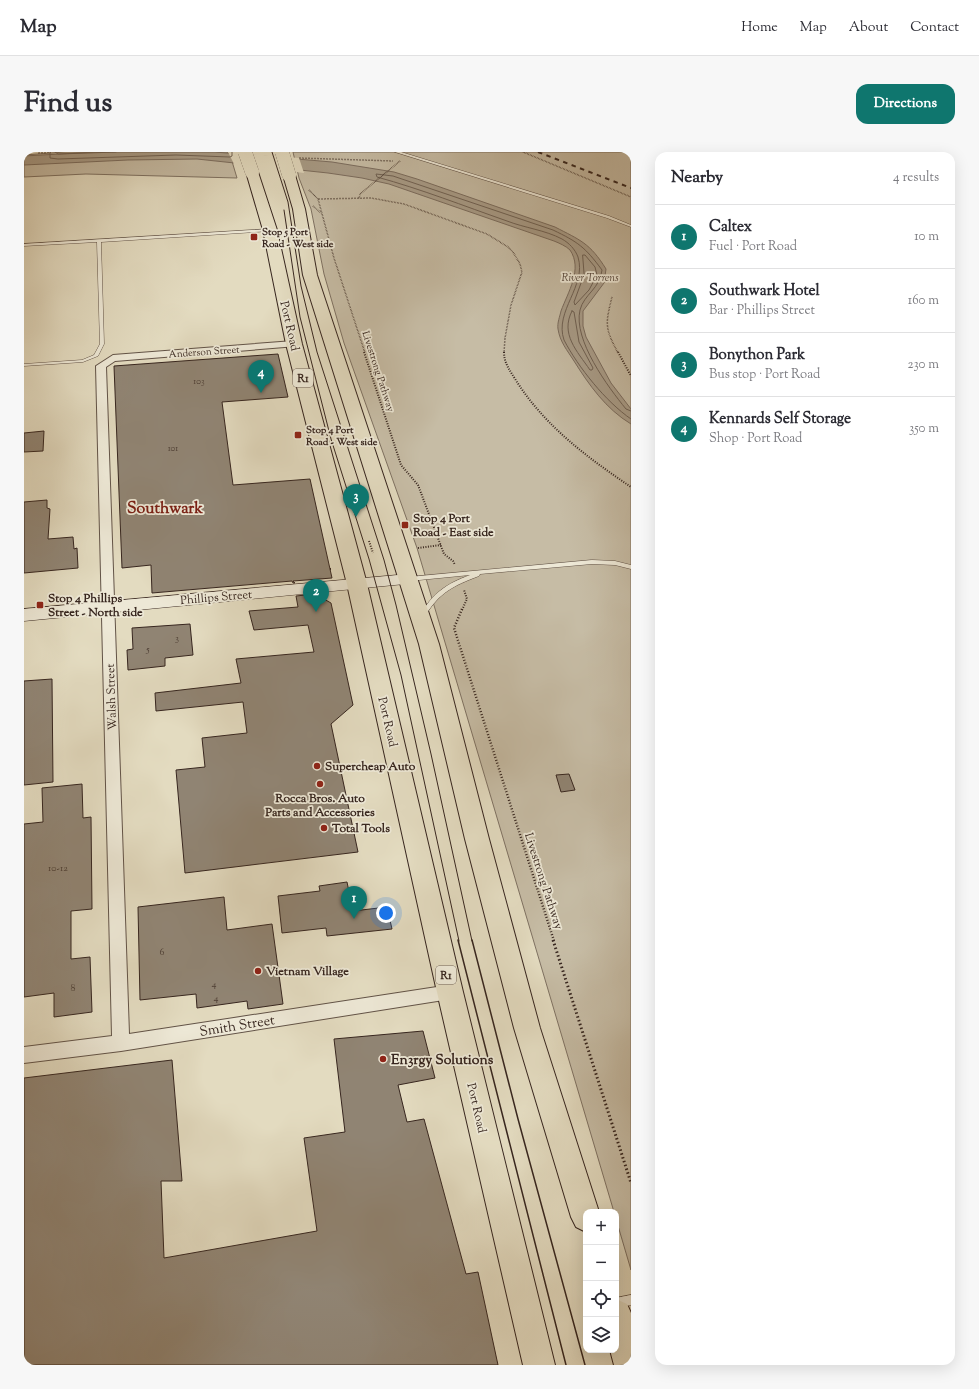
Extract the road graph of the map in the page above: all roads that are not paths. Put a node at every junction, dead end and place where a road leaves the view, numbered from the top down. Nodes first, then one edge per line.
1 (245, 152) edge
2 (282, 152) edge
3 (397, 152) edge
4 (631, 226) edge
5 (270, 230) junction
6 (99, 240) junction
7 (24, 245) edge
8 (294, 344) junction
9 (113, 358) joint
10 (24, 365) edge
11 (631, 567) edge
12 (506, 569) junction
13 (409, 579) junction
14 (357, 584) junction
15 (109, 608) junction
16 (24, 615) edge
17 (421, 618) junction
18 (450, 992) junction
19 (121, 1043) junction
20 (24, 1055) edge
21 (584, 1209) edge
22 (631, 1300) edge
23 (619, 1302) edge
24 (617, 1317) edge
25 (539, 1365) edge
26 (630, 1365) edge

1 - 5 highway, Port Road / R1, bridge
2 - 13 highway, bridge
3 - 4 lane
5 - 6 lane
5 - 8 highway, Port Road / R1
6 - 7 lane
6 - 10 lane
8 - 9 street, Anderson Street
8 - 14 highway, Port Road / R1
9 - 15 street, Walsh Street
11 - 12 lane
12 - 13 lane
12 - 17 lane
13 - 14 street, Phillips Street
13 - 17 highway
14 - 15 street, Phillips Street
14 - 18 highway, Port Road / R1
15 - 16 street, Phillips Street
15 - 19 street, Walsh Street
17 - 21 highway
18 - 19 street, Smith Street
18 - 25 highway, Port Road / R1
19 - 20 street, Smith Street
22 - 23 lane
24 - 26 highway

